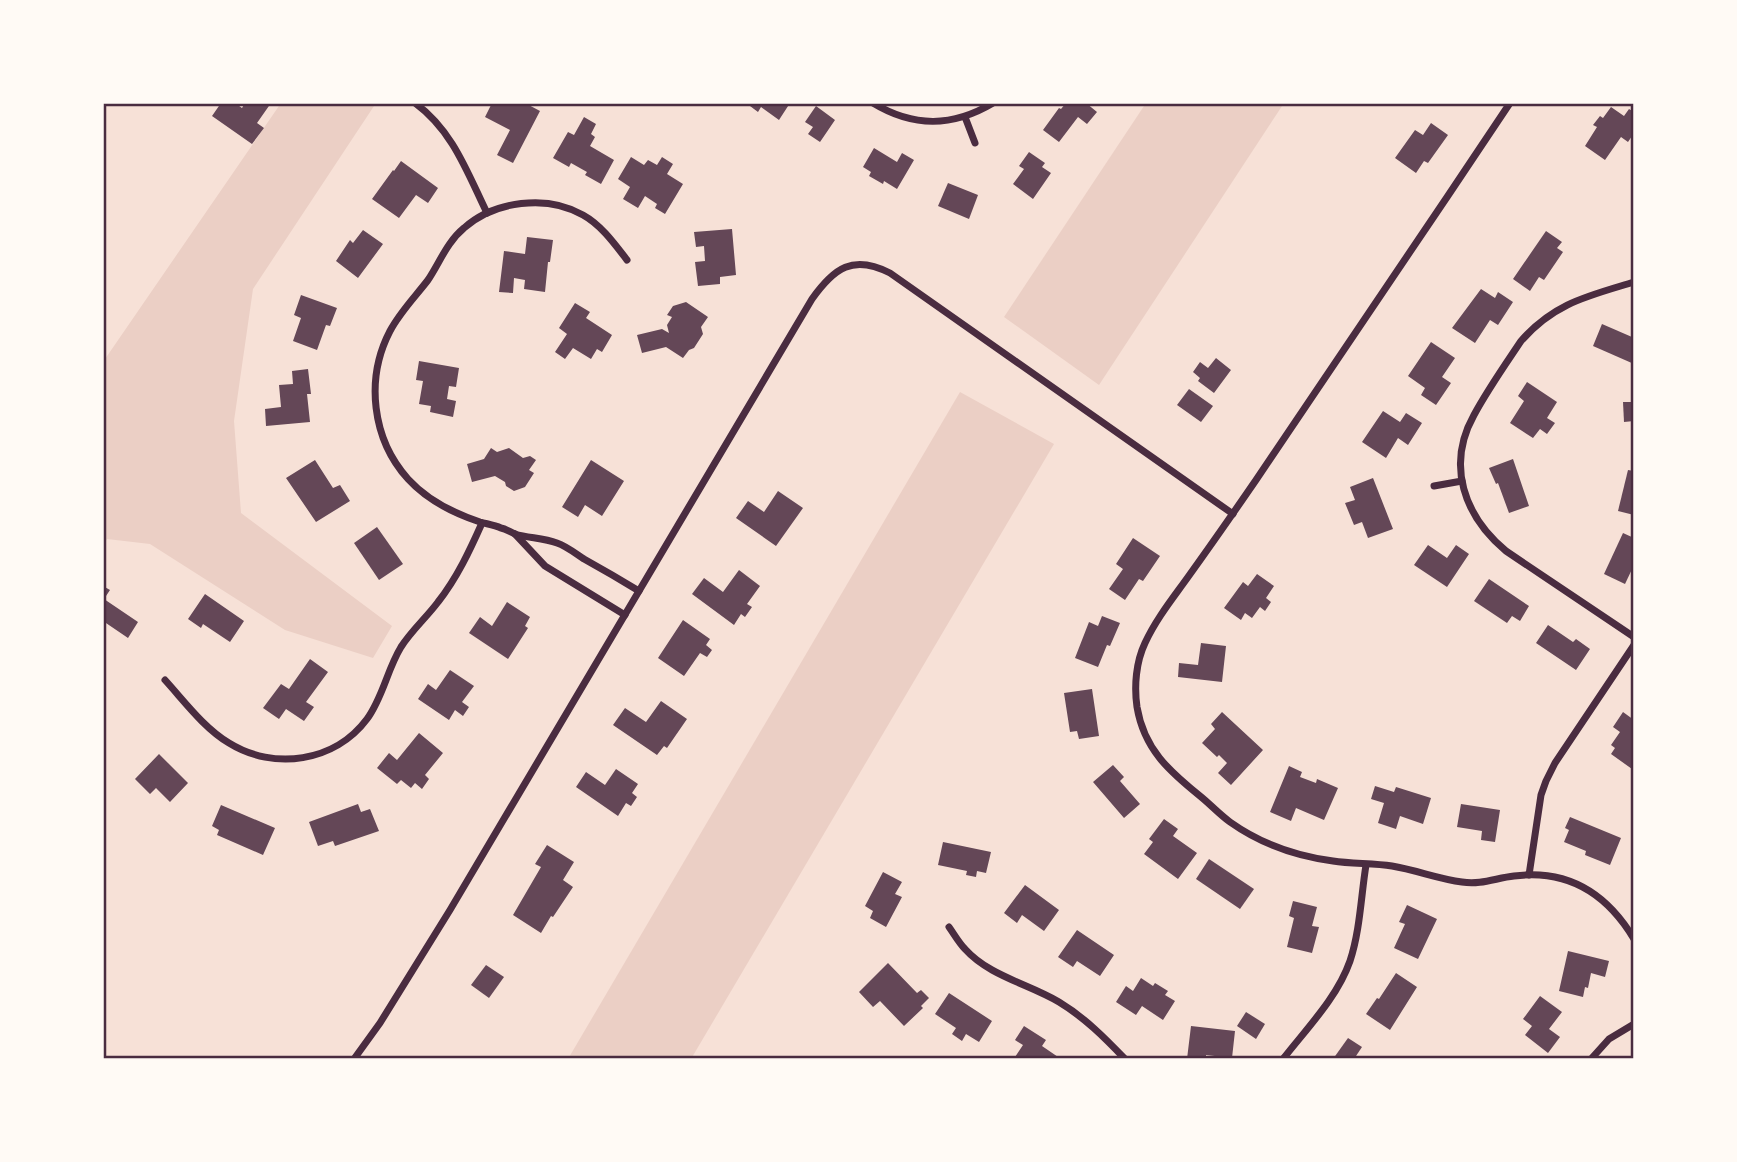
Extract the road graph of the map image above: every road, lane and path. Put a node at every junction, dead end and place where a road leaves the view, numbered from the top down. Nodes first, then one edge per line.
1 (415, 103) edge
2 (873, 103) edge
3 (993, 103) edge
4 (1510, 103) edge
5 (965, 117) junction
6 (975, 143) dead end
7 (486, 213) junction
8 (627, 260) dead end
9 (1634, 282) edge
10 (1462, 481) junction
11 (1434, 486) dead end
12 (1233, 514) junction
13 (482, 523) junction
14 (515, 534) junction
15 (639, 591) junction
16 (625, 615) junction
17 (1634, 637) edge
18 (1634, 645) edge
19 (165, 680) dead end
20 (1366, 865) junction
21 (1529, 874) junction
22 (949, 927) dead end
23 (1634, 939) edge
24 (1634, 1024) edge
25 (354, 1059) edge
26 (1125, 1059) edge
27 (1283, 1059) edge
28 (1591, 1059) edge

1 - 7 street
2 - 5 street
3 - 5 street
4 - 12 street
5 - 6 street
7 - 8 street
7 - 13 street
9 - 10 street
10 - 11 street
10 - 17 street
12 - 15 street
12 - 20 street
13 - 14 street
13 - 19 street
14 - 15 street
14 - 16 street
15 - 16 street
16 - 25 street
18 - 21 street
20 - 21 street
20 - 27 street
21 - 23 street
22 - 26 street
24 - 28 street

